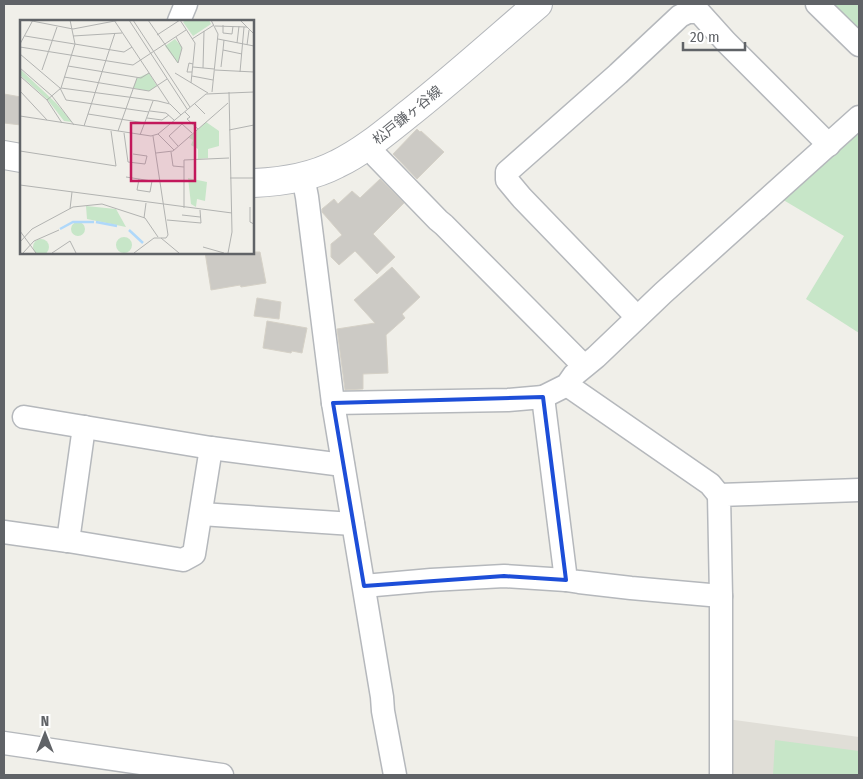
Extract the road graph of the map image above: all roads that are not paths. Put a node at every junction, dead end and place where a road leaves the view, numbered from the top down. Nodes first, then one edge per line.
1 (186, 4) edge
2 (538, 4) edge
3 (817, 4) edge
4 (179, 20) edge
5 (859, 45) edge
6 (859, 117) edge
7 (829, 145) junction
8 (368, 146) junction
9 (4, 155) edge
10 (20, 158) edge
11 (303, 177) junction
12 (254, 183) edge
13 (637, 317) junction
14 (584, 366) junction
15 (567, 385) junction
16 (543, 397) junction
17 (333, 402) junction
18 (24, 417) dead end
19 (84, 427) junction
20 (211, 448) junction
21 (343, 465) junction
22 (859, 490) edge
23 (719, 494) junction
24 (201, 514) junction
25 (353, 524) junction
26 (4, 532) edge
27 (68, 541) junction
28 (566, 580) junction
29 (364, 586) junction
30 (721, 596) junction
31 (4, 743) edge
32 (100, 766) edge
33 (191, 773) edge
34 (222, 775) edge
35 (395, 775) edge
36 (721, 775) edge

1 - 4 street
2 - 8 main road, 松戸鎌ヶ谷線
3 - 5 street
6 - 7 street
7 - 13 street
7 - 13 street
8 - 11 main road, 松戸鎌ヶ谷線
8 - 14 street
9 - 10 main road
11 - 12 main road, 松戸鎌ヶ谷線
11 - 17 street
13 - 14 street
14 - 15 street
15 - 16 street
15 - 23 street
16 - 17 street
16 - 28 street
17 - 21 street
18 - 19 street
19 - 20 street
19 - 27 street
20 - 21 street
20 - 24 street
21 - 25 street
22 - 23 street
23 - 30 street
24 - 25 street
24 - 27 street
25 - 29 street
26 - 27 street
28 - 29 street
28 - 30 street
29 - 35 street
30 - 36 street
31 - 32 street
32 - 33 street
33 - 34 street

